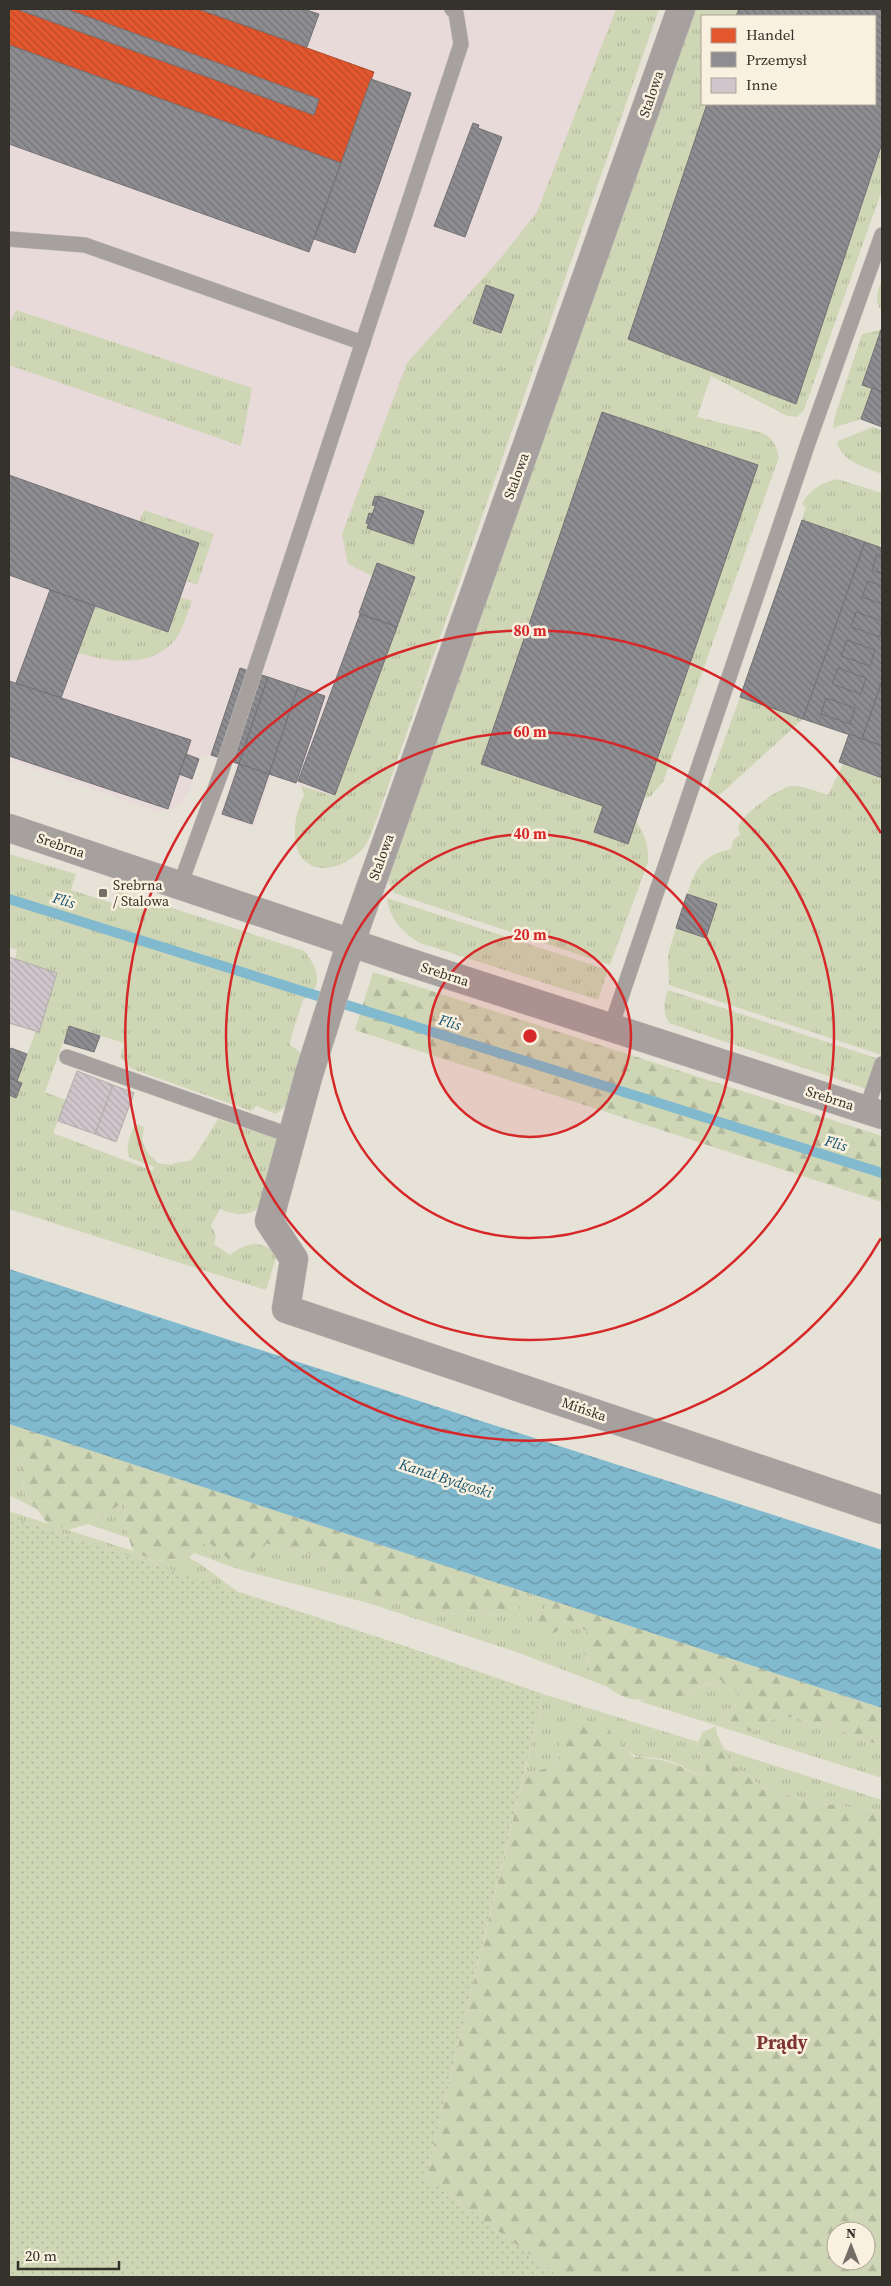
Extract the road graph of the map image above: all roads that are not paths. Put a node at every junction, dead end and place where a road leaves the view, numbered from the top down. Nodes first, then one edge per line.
1 (452, 9) edge
2 (681, 9) edge
3 (882, 235) edge
4 (9, 239) edge
5 (363, 343) junction
6 (9, 828) edge
7 (180, 885) junction
8 (351, 942) junction
9 (611, 1027) junction
10 (67, 1057) dead end
11 (882, 1064) edge
12 (874, 1112) edge
13 (292, 1136) junction
14 (286, 1308) joint
15 (882, 1510) edge

1 - 5 lane
2 - 8 street, Stalowa
3 - 9 lane
4 - 5 lane
5 - 7 lane
6 - 7 street, Srebrna
7 - 8 street, Srebrna
8 - 9 street, Srebrna
8 - 13 street, Stalowa
9 - 12 street, Srebrna
10 - 13 lane
11 - 12 lane
13 - 14 street, Stalowa
14 - 15 street, Mińska

